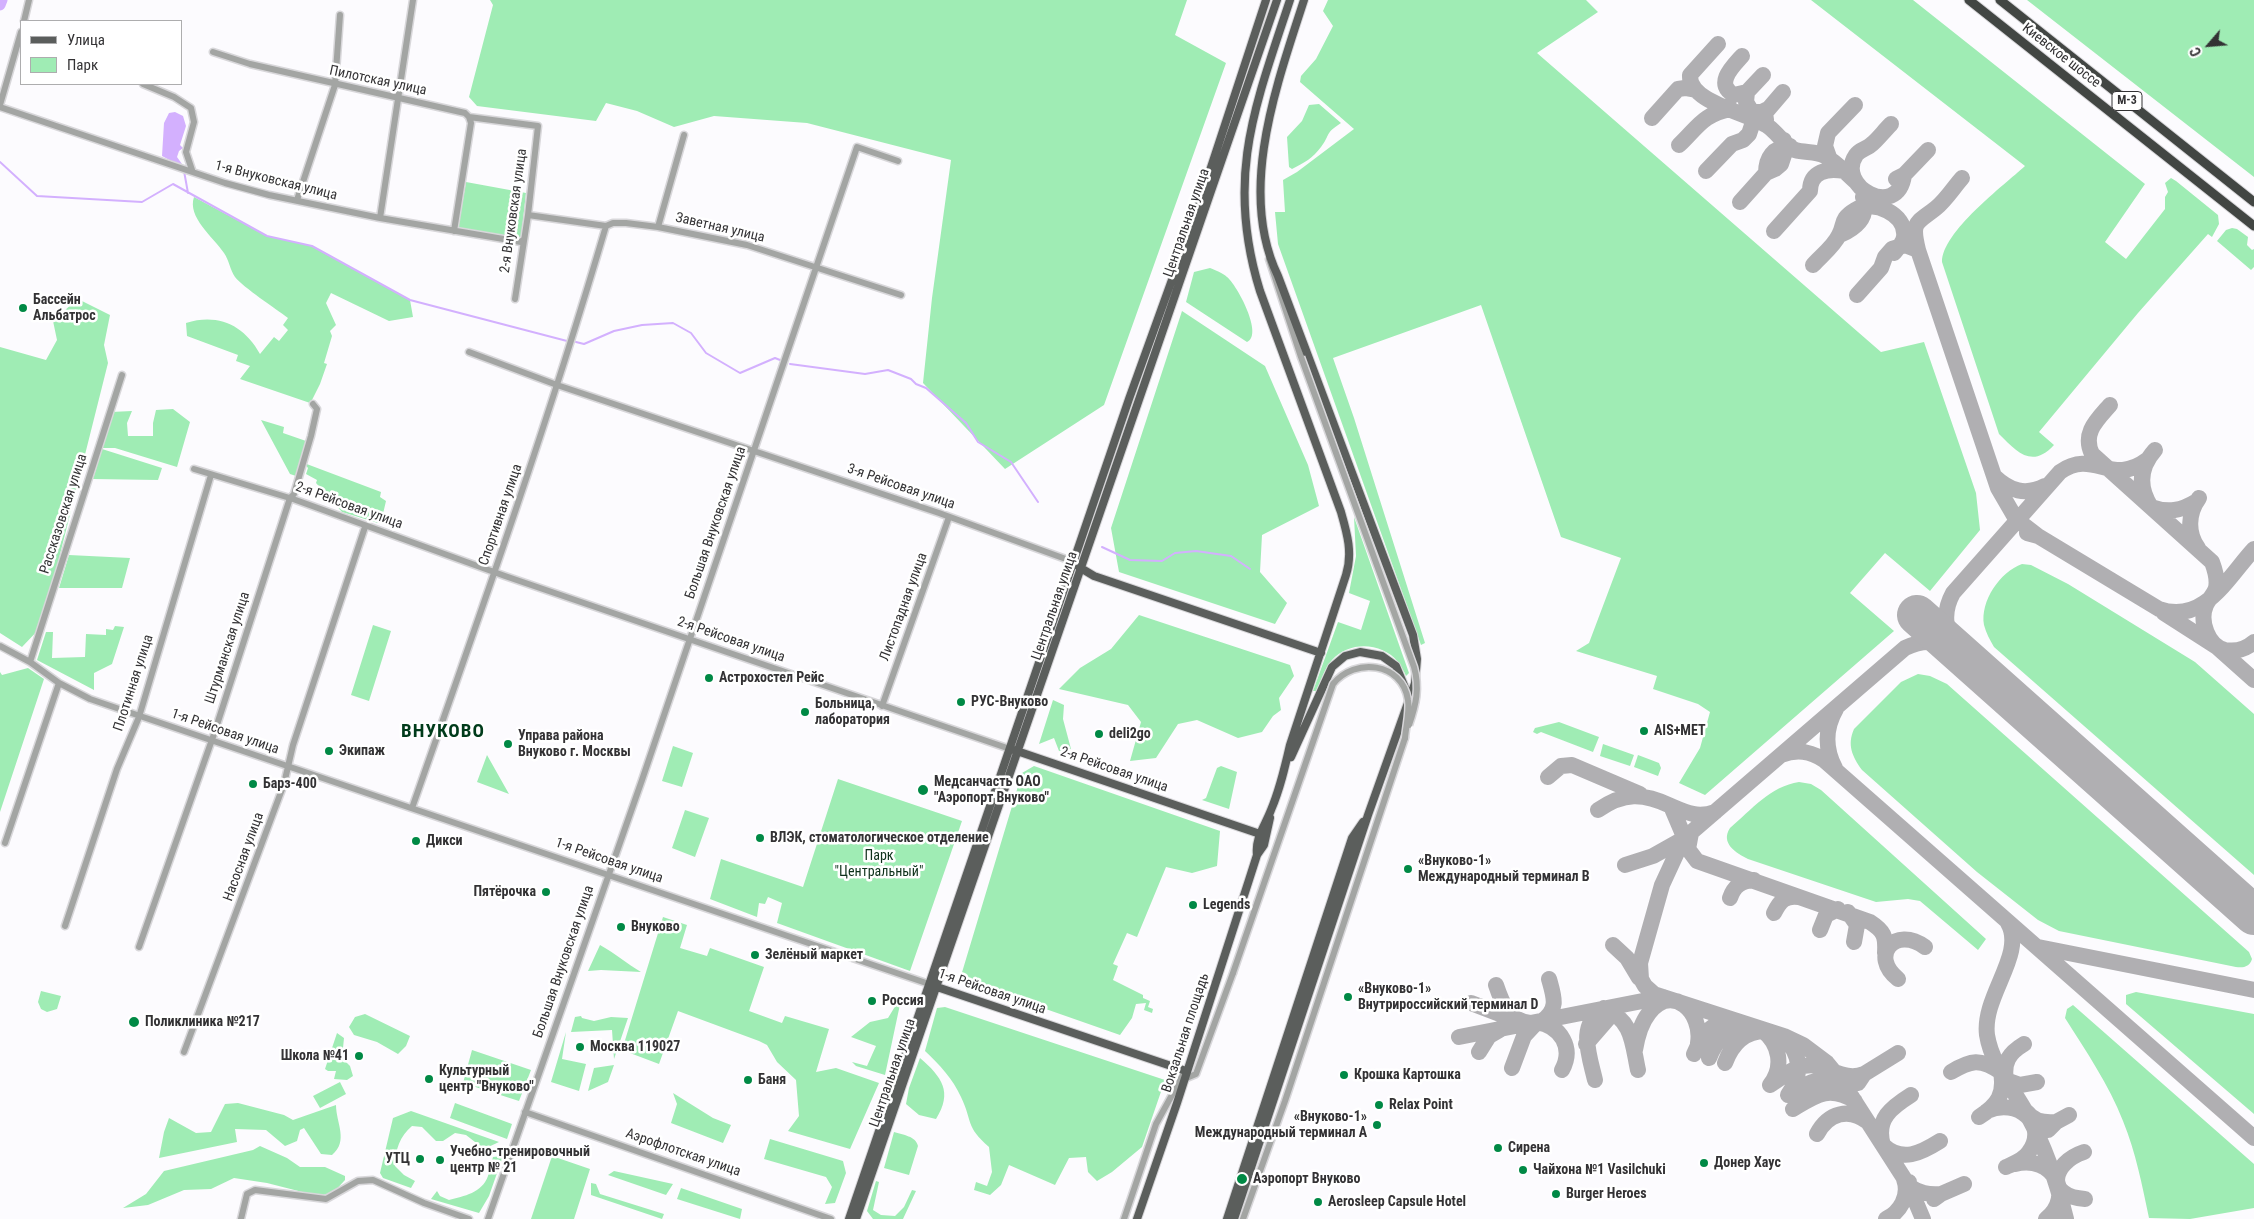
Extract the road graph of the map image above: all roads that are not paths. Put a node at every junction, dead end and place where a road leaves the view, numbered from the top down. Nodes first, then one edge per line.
1 (29, 0) edge
2 (413, 0) edge
3 (1266, 0) edge
4 (1276, 0) edge
5 (1290, 0) edge
6 (1304, 0) edge
7 (1310, 0) edge
8 (1969, 0) edge
9 (2000, 0) edge
10 (340, 15) dead end
11 (24, 19) edge
12 (1296, 28) junction
13 (20, 40) edge
14 (213, 52) dead end
15 (145, 85) edge
16 (335, 85) junction
17 (398, 98) junction
18 (0, 106) edge
19 (469, 117) junction
20 (538, 126) joint
21 (684, 135) dead end
22 (898, 161) dead end
23 (192, 170) junction
24 (297, 200) junction
25 (2254, 202) edge
26 (528, 215) junction
27 (380, 218) junction
28 (606, 226) junction
29 (2254, 226) edge
30 (658, 227) junction
31 (454, 231) junction
32 (524, 239) junction
33 (1268, 256) junction
34 (816, 268) junction
35 (901, 295) dead end
36 (515, 299) dead end
37 (469, 352) dead end
38 (122, 375) dead end
39 (557, 385) junction
40 (313, 404) dead end
41 (754, 450) junction
42 (194, 469) dead end
43 (211, 475) junction
44 (290, 498) junction
45 (950, 517) junction
46 (365, 527) junction
47 (1074, 562) junction
48 (1081, 569) junction
49 (495, 572) junction
50 (690, 640) junction
51 (0, 646) edge
52 (1321, 653) junction
53 (30, 662) junction
54 (59, 684) junction
55 (1408, 702) junction
56 (882, 706) junction
57 (139, 716) junction
58 (1405, 738) junction
59 (211, 740) junction
60 (1010, 748) junction
61 (1018, 751) junction
62 (288, 767) junction
63 (1285, 770) junction
64 (412, 808) junction
65 (1271, 811) junction
66 (1368, 815) junction
67 (1260, 834) junction
68 (5, 843) dead end
69 (1257, 855) junction
70 (608, 874) junction
71 (65, 926) dead end
72 (1317, 946) junction
73 (139, 947) dead end
74 (1322, 958) junction
75 (933, 985) junction
76 (184, 1052) dead end
77 (1185, 1075) junction
78 (1272, 1084) junction
79 (1275, 1097) junction
80 (525, 1112) junction
81 (242, 1219) edge
82 (469, 1219) edge
83 (488, 1219) edge
84 (831, 1219) edge
85 (849, 1219) edge
86 (856, 1219) edge
87 (1124, 1219) edge
88 (1137, 1219) edge
89 (1227, 1219) edge
90 (1234, 1219) edge
91 (1243, 1219) edge

1 - 11 street
2 - 17 street
3 - 47 main road, Центральная улица
4 - 48 main road, Центральная улица
5 - 52 main road, Вокзальная площадь
6 - 12 main road
7 - 12 main road
8 - 29 highway, Киевское шоссе / М-3
9 - 25 highway, Киевское шоссе / М-3
10 - 16 street
12 - 33 main road
13 - 18 street
14 - 16 street, Пилотская улица
15 - 23 street
16 - 17 street, Пилотская улица
16 - 24 street
17 - 19 street, Пилотская улица
17 - 27 street
18 - 23 street, 1-я Внуковская улица
19 - 20 street, Пилотская улица
19 - 31 street
20 - 26 street, 2-я Внуковская улица
21 - 30 street
22 - 34 street, Большая Внуковская улица
23 - 24 street, 1-я Внуковская улица
24 - 27 street, 1-я Внуковская улица
26 - 28 street, Заветная улица
26 - 32 street, 2-я Внуковская улица
27 - 31 street, 1-я Внуковская улица
28 - 30 street, Заветная улица
28 - 39 street, Спортивная улица
30 - 34 street, Заветная улица
31 - 32 street, 1-я Внуковская улица
32 - 36 street, 2-я Внуковская улица
33 - 55 main road
33 - 58 street, bridge
34 - 35 street, Заветная улица
34 - 41 street, Большая Внуковская улица
37 - 39 street, 3-я Рейсовая улица
38 - 53 street, Рассказовская улица
39 - 41 street, 3-я Рейсовая улица
39 - 49 street, Спортивная улица
40 - 44 street, Штурманская улица
41 - 45 street, 3-я Рейсовая улица
41 - 50 street, Большая Внуковская улица
42 - 43 street, 2-я Рейсовая улица
43 - 44 street, 2-я Рейсовая улица
43 - 57 street, Плотинная улица
44 - 46 street, 2-я Рейсовая улица
44 - 59 street, Штурманская улица
45 - 47 street, 3-я Рейсовая улица
45 - 56 street, Листопадная улица
46 - 49 street, 2-я Рейсовая улица
46 - 62 street, Насосная улица
47 - 48 main road, 3-я Рейсовая улица
47 - 60 main road, Центральная улица
48 - 52 main road, 3-я Рейсовая улица
48 - 61 main road, Центральная улица
49 - 50 street, 2-я Рейсовая улица
49 - 64 street, Спортивная улица
50 - 56 street, 2-я Рейсовая улица
50 - 70 street, Большая Внуковская улица
51 - 53 street, 1-я Рейсовая улица
52 - 63 main road, Вокзальная площадь
53 - 54 street, 1-я Рейсовая улица
54 - 57 street, 1-я Рейсовая улица
54 - 68 street
55 - 63 main road
55 - 66 main road
56 - 60 street, 2-я Рейсовая улица
57 - 59 street, 1-я Рейсовая улица
57 - 71 street, Плотинная улица
58 - 77 street, bridge
58 - 91 street
59 - 62 street, 1-я Рейсовая улица
59 - 73 street, Штурманская улица
60 - 61 main road, 2-я Рейсовая улица
60 - 75 main road, Центральная улица
61 - 67 main road, 2-я Рейсовая улица
61 - 75 main road, Центральная улица
62 - 64 street, 1-я Рейсовая улица
62 - 76 street, Насосная улица
63 - 65 main road, Вокзальная площадь
64 - 70 street, 1-я Рейсовая улица
65 - 67 main road, Вокзальная площадь
65 - 69 main road, Вокзальная площадь
66 - 72 main road
66 - 74 main road
67 - 69 main road, Вокзальная площадь
69 - 77 main road, Вокзальная площадь
70 - 75 street, 1-я Рейсовая улица
70 - 80 street, Большая Внуковская улица
72 - 74 main road
72 - 78 main road
74 - 79 main road
75 - 77 main road, 1-я Рейсовая улица
75 - 85 main road, Центральная улица
75 - 86 main road, Центральная улица
77 - 87 street
77 - 88 main road, Вокзальная площадь
78 - 79 main road
78 - 89 main road
79 - 90 main road
80 - 83 street, Большая Внуковская улица
80 - 84 street, Аэрофлотская улица
81 - 82 street

